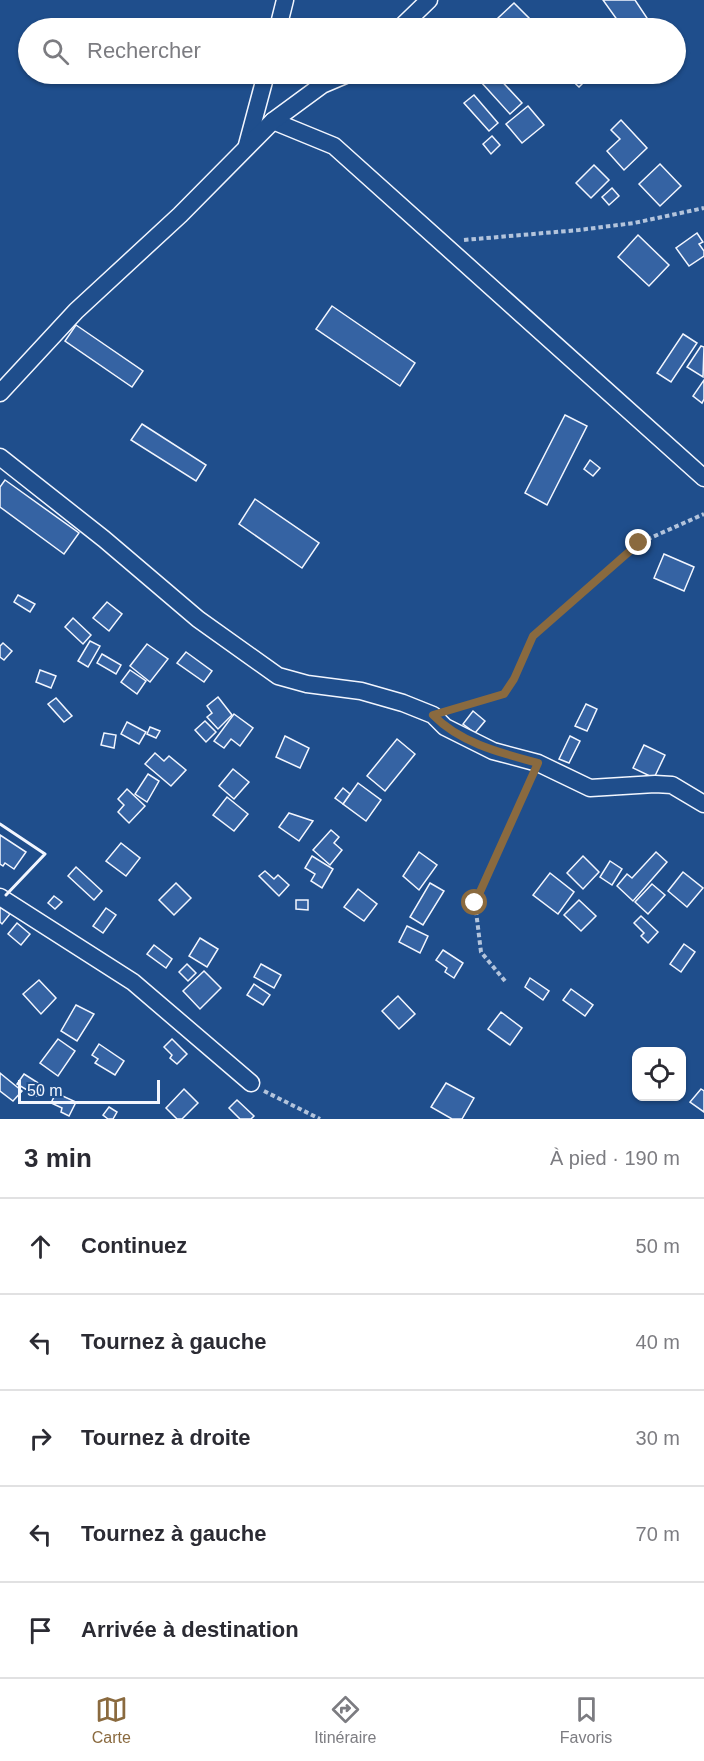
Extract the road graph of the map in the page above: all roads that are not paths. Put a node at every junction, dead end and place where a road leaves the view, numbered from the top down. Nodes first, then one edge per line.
1 (285, 0) edge
2 (429, 0) edge
3 (280, 18) edge
4 (410, 18) edge
5 (263, 84) edge
6 (324, 84) edge
7 (273, 121) junction
8 (247, 148) junction
9 (0, 393) edge
10 (0, 457) edge
11 (704, 478) edge
12 (704, 804) edge
13 (0, 897) edge
14 (250, 1083) road end

1 - 3 street
2 - 4 street
5 - 8 street
6 - 7 street
7 - 8 street
7 - 11 street
8 - 9 street
10 - 12 street
13 - 14 street

